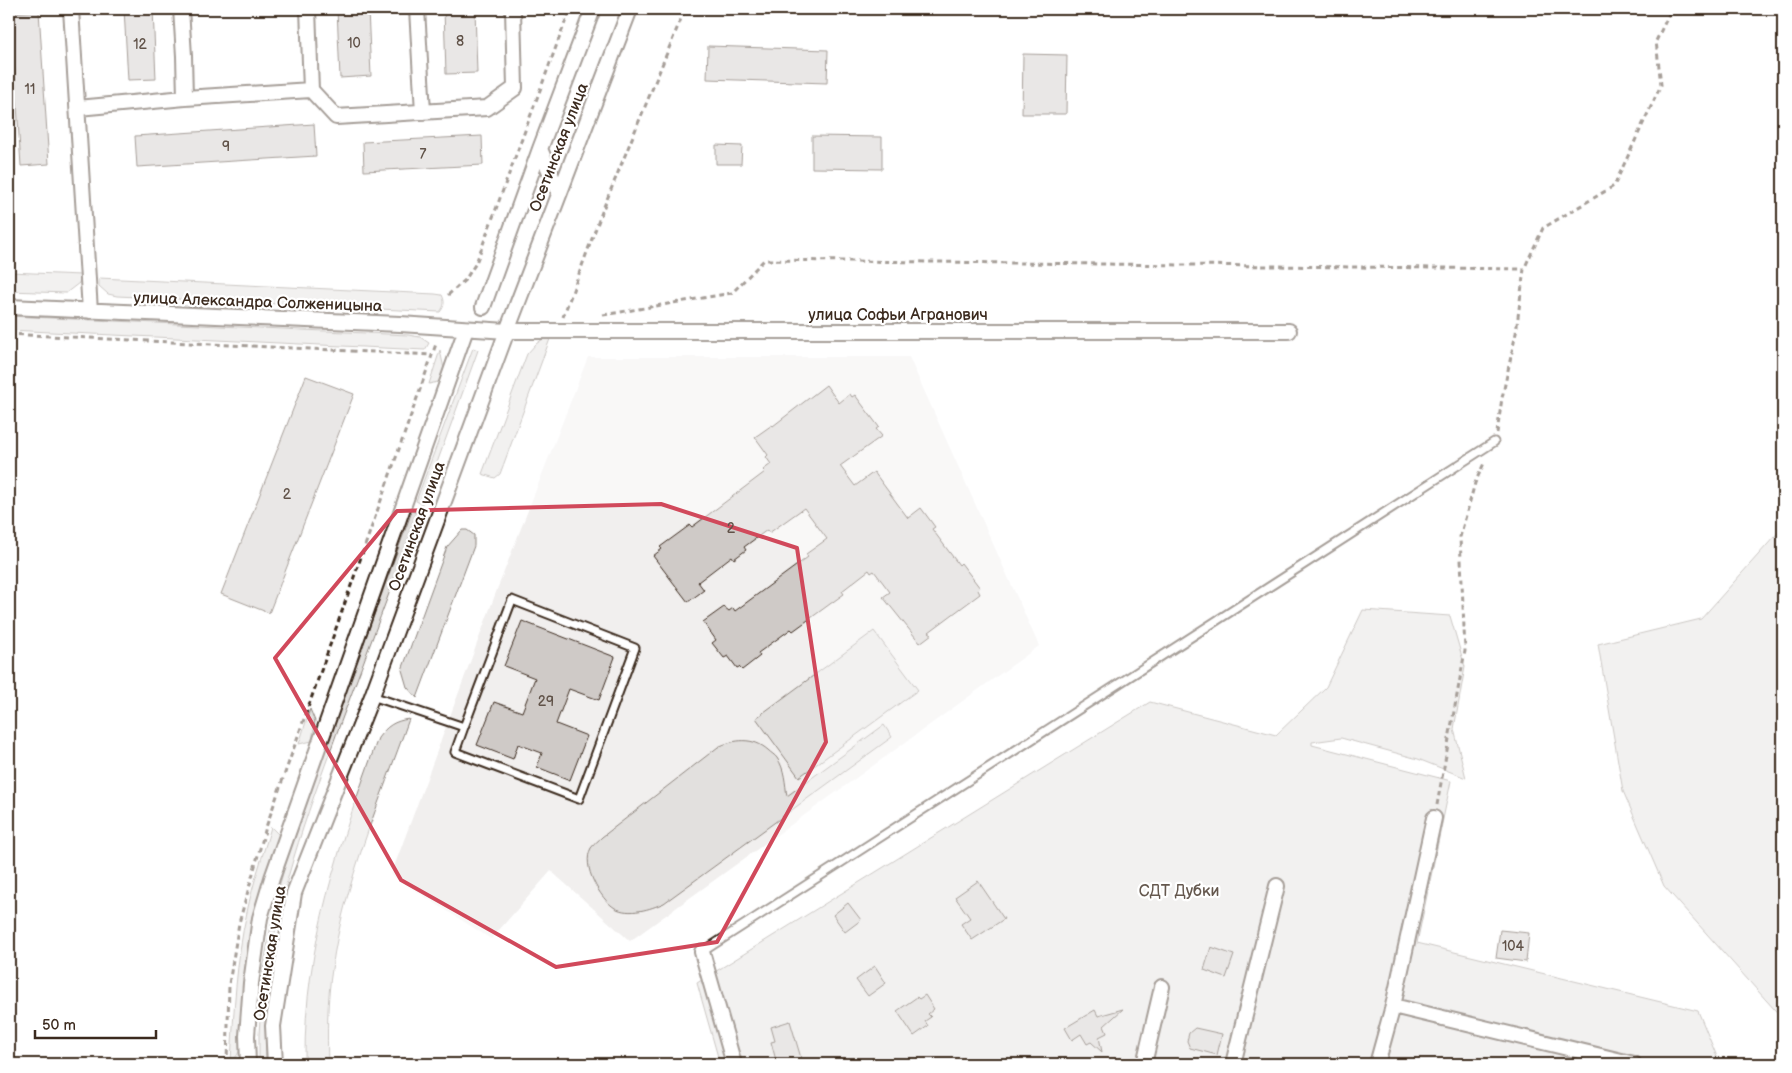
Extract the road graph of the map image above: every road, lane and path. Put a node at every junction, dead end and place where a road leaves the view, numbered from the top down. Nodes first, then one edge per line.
1 (71, 9) edge
2 (181, 9) edge
3 (308, 9) edge
4 (417, 9) edge
5 (513, 9) edge
6 (570, 9) edge
7 (593, 9) edge
8 (630, 9) edge
9 (685, 9) edge
10 (1680, 9) edge
11 (311, 90) junction
12 (185, 98) junction
13 (78, 108) junction
14 (423, 112) junction
15 (540, 149) junction
16 (560, 193) junction
17 (1524, 269) junction
18 (448, 295) dead end
19 (9, 306) edge
20 (484, 307) dead end
21 (90, 311) junction
22 (599, 316) dead end
23 (570, 320) dead end
24 (466, 329) junction
25 (506, 331) junction
26 (1289, 331) dead end
27 (9, 334) edge
28 (436, 344) dead end
29 (432, 355) junction
30 (1494, 442) junction
31 (372, 696) junction
32 (464, 727) junction
33 (1434, 818) joint
34 (1277, 886) dead end
35 (702, 952) joint
36 (1162, 987) dead end
37 (1393, 1006) junction
38 (227, 1064) edge
39 (248, 1064) edge
40 (274, 1064) edge
41 (734, 1064) edge
42 (1144, 1064) edge
43 (1233, 1064) edge
44 (1377, 1064) edge
45 (1634, 1064) edge

1 - 13 street
2 - 12 street
3 - 11 street
4 - 14 street
5 - 14 street
6 - 18 path
7 - 15 street, Осетинская улица
8 - 16 street, Осетинская улица
9 - 23 path
10 - 17 path
11 - 12 street
11 - 14 street
12 - 13 street
13 - 21 street
15 - 16 street
15 - 20 street, Осетинская улица
16 - 25 street, Осетинская улица
17 - 22 path
17 - 30 path
19 - 21 street, улица Александра Солженицына
21 - 24 street, улица Александра Солженицына
24 - 25 street, улица Александра Солженицына
24 - 39 street, Осетинская улица
25 - 26 street, улица Софьи Агранович
25 - 31 street, Осетинская улица
27 - 29 path
28 - 29 path
29 - 38 path
30 - 33 path
30 - 35 lane
31 - 32 lane
31 - 40 street, Осетинская улица
32 - 32 lane
33 - 37 street
34 - 43 street
35 - 41 street
36 - 42 street
37 - 44 street
37 - 45 street

